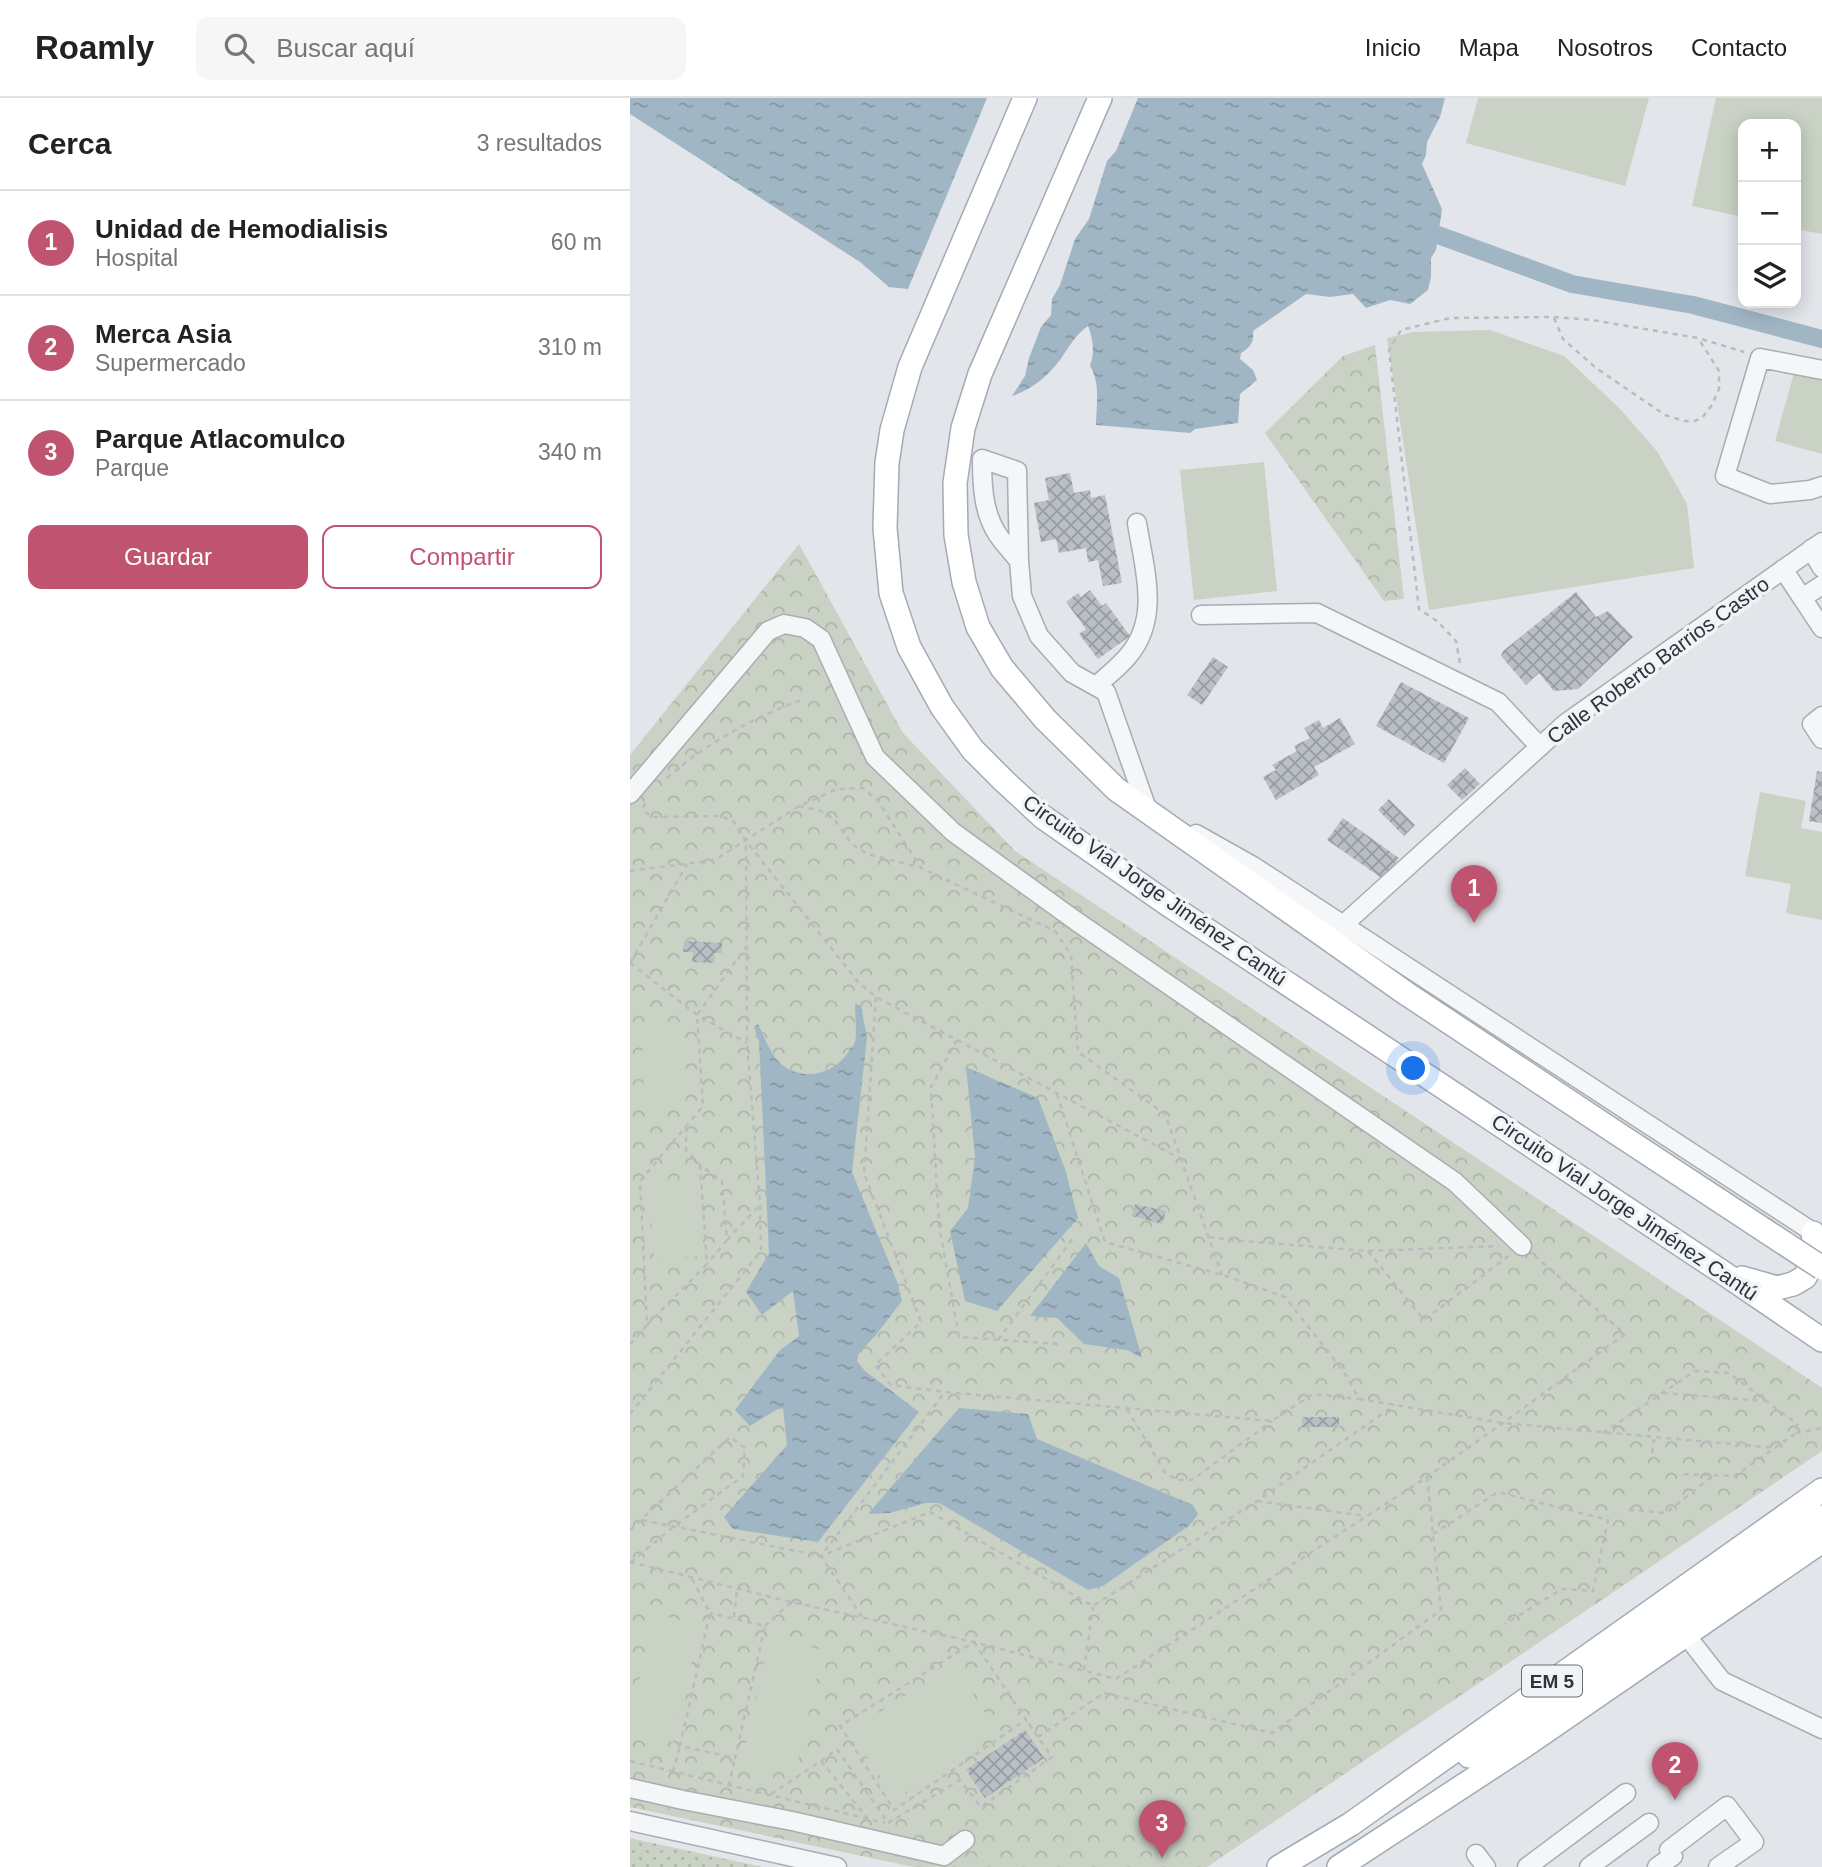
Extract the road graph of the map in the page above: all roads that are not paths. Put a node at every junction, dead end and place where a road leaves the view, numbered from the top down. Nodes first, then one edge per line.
1 (1025, 98) edge
2 (1100, 98) edge
3 (1822, 370) edge
4 (1822, 486) edge
5 (1138, 523) dead end
6 (1817, 545) edge
7 (1018, 561) junction
8 (1822, 568) edge
9 (1783, 569) junction
10 (1822, 585) edge
11 (1802, 598) junction
12 (1200, 615) dead end
13 (1822, 628) edge
14 (1096, 687) junction
15 (1822, 716) edge
16 (1822, 739) edge
17 (1539, 747) junction
18 (1116, 789) junction
19 (639, 795) edge
20 (1146, 806) junction
21 (1343, 925) junction
22 (1818, 1235) edge
23 (1522, 1246) road end
24 (1822, 1268) edge
25 (1722, 1272) junction
26 (1822, 1340) edge
27 (1822, 1490) edge
28 (1822, 1517) edge
29 (1822, 1541) edge
30 (1686, 1635) junction
31 (1822, 1729) edge
32 (630, 1788) edge
33 (1626, 1793) dead end
34 (630, 1821) edge
35 (1649, 1823) dead end
36 (1351, 1824) junction
37 (965, 1840) dead end
38 (836, 1867) edge
39 (1279, 1867) edge
40 (1339, 1867) edge
41 (1527, 1867) edge
42 (1589, 1867) edge
43 (1657, 1867) edge
44 (1718, 1867) edge

1 - 25 main road, Circuito Vial Jorge Jiménez Cantú
2 - 18 main road
3 - 4 street
5 - 14 street
6 - 8 street
6 - 9 street, Calle Roberto Barrios Castro
7 - 7 street
7 - 14 street
9 - 11 street
9 - 17 street, Calle Roberto Barrios Castro
10 - 11 street
11 - 13 street
12 - 17 street
14 - 20 street
15 - 16 street
17 - 21 street, Calle Roberto Barrios Castro
18 - 20 street
18 - 24 main road, bridge
19 - 23 street
20 - 21 street
21 - 22 street
22 - 25 main road
25 - 26 main road, Circuito Vial Jorge Jiménez Cantú
27 - 36 main road, EM 5
28 - 36 main road
29 - 30 main road, EM 5
30 - 31 street
30 - 40 main road, EM 5
32 - 37 street
33 - 41 street
34 - 38 street
35 - 42 street
36 - 39 main road, EM 5
43 - 44 street

